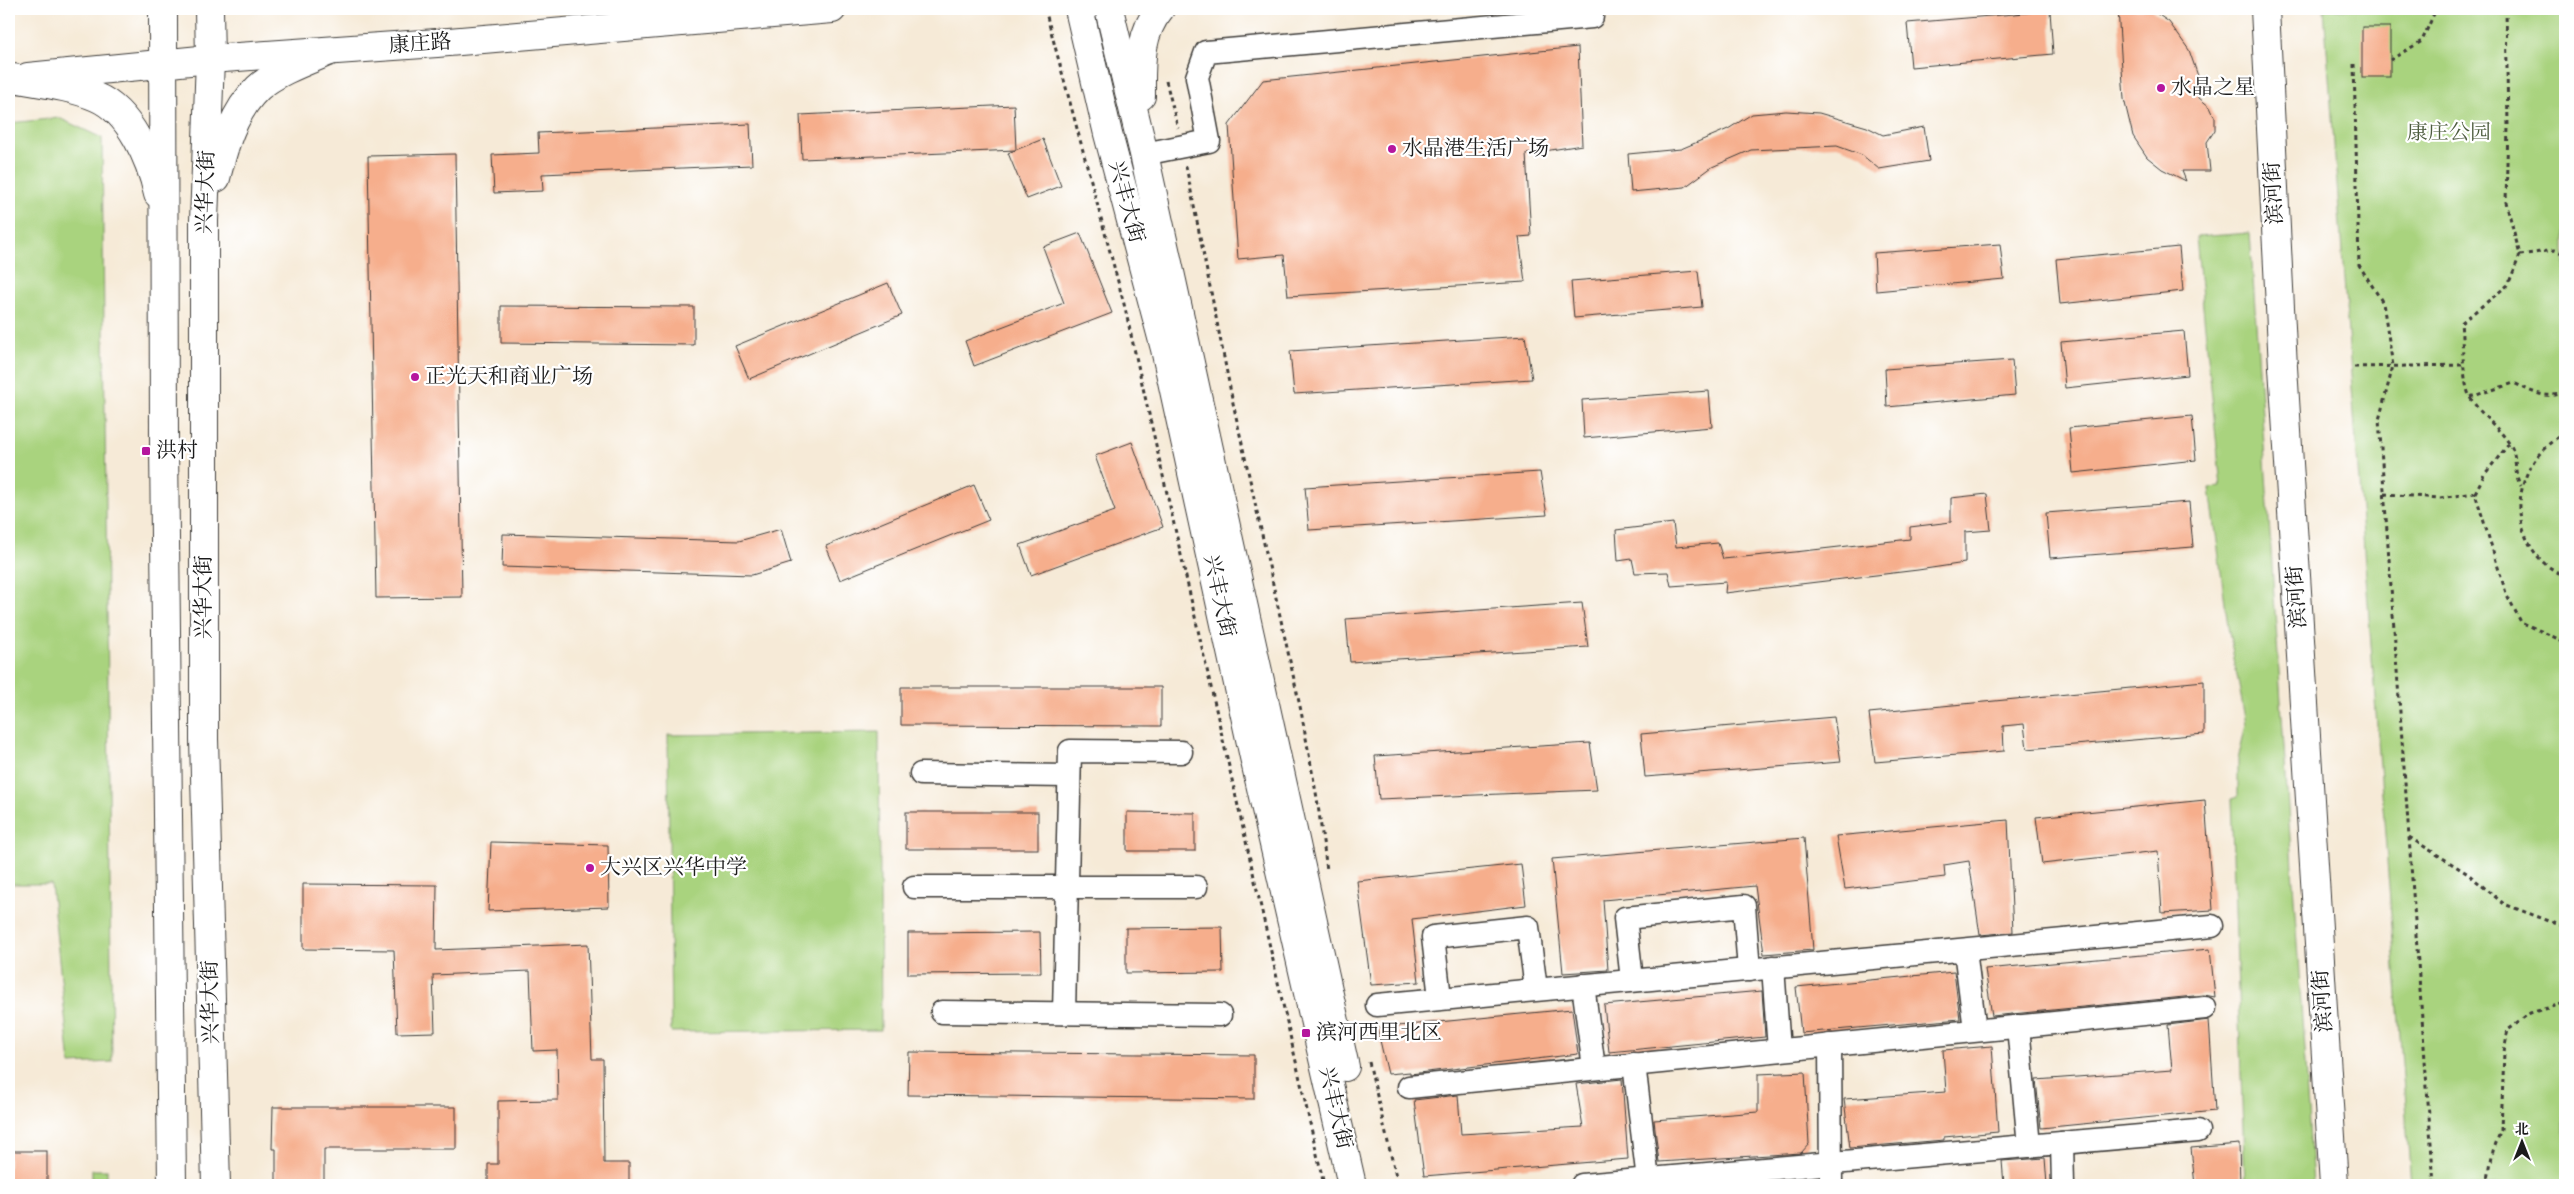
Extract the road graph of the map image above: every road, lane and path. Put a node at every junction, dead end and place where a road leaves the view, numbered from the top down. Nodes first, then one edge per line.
1 (163, 9) edge
2 (209, 9) edge
3 (832, 9) edge
4 (1045, 9) edge
5 (1079, 9) edge
6 (1109, 9) edge
7 (1160, 9) edge
8 (1591, 9) edge
9 (2264, 9) edge
10 (2436, 9) edge
11 (2506, 9) edge
12 (330, 51) junction
13 (210, 59) junction
14 (2390, 60) dead end
15 (165, 64) junction
16 (2354, 64) dead end
17 (11, 79) edge
18 (1142, 146) junction
19 (1182, 147) junction
20 (204, 221) junction
21 (165, 227) junction
22 (2565, 254) edge
23 (2520, 255) junction
24 (2464, 365) junction
25 (2394, 366) junction
26 (2354, 367) dead end
27 (2565, 392) edge
28 (2470, 397) junction
29 (2565, 433) edge
30 (2510, 443) junction
31 (2521, 486) junction
32 (2475, 493) junction
33 (2384, 494) junction
34 (2565, 577) edge
35 (2565, 642) edge
36 (1181, 752) dead end
37 (921, 774) dead end
38 (1069, 776) junction
39 (2565, 829) edge
40 (2565, 833) edge
41 (2409, 836) junction
42 (1327, 871) dead end
43 (914, 887) dead end
44 (1067, 887) junction
45 (1196, 887) dead end
46 (2212, 926) dead end
47 (2565, 927) edge
48 (1965, 950) junction
49 (1773, 967) junction
50 (1749, 970) junction
51 (1632, 980) junction
52 (1583, 985) junction
53 (1536, 989) junction
54 (1440, 998) junction
55 (2565, 1003) edge
56 (1377, 1005) dead end
57 (2205, 1008) dead end
58 (942, 1012) dead end
59 (1064, 1013) junction
60 (1220, 1015) dead end
61 (2018, 1026) junction
62 (1975, 1030) junction
63 (1830, 1045) junction
64 (1779, 1050) junction
65 (1368, 1054) dead end
66 (1634, 1064) junction
67 (1594, 1068) junction
68 (1409, 1087) dead end
69 (2198, 1131) dead end
70 (2062, 1143) junction
71 (2029, 1146) junction
72 (1831, 1163) junction
73 (1648, 1180) junction
74 (1676, 1181) edge
75 (172, 1185) edge
76 (216, 1185) edge
77 (1324, 1185) edge
78 (1352, 1185) edge
79 (1371, 1185) edge
80 (1398, 1185) edge
81 (1582, 1185) edge
82 (1831, 1185) edge
83 (2063, 1185) edge
84 (2334, 1185) edge
85 (2434, 1185) edge
86 (2486, 1185) edge

1 - 15 main road, 兴华大街
2 - 13 main road, 兴华大街
3 - 12 main road, 康庄路
4 - 77 path
5 - 78 main road, 兴丰大街
6 - 18 main road, 兴丰大街
7 - 18 main road
8 - 19 street
9 - 84 main road, 滨河街
10 - 14 path
11 - 23 path
12 - 13 main road, 康庄路
12 - 20 main road
13 - 15 main road, 康庄路
13 - 20 main road, 兴华大街
15 - 17 main road, 康庄路
15 - 21 main road, 兴华大街
16 - 25 path
17 - 21 main road
18 - 19 street
18 - 79 main road, 兴丰大街
19 - 42 path
20 - 76 main road, 兴华大街
21 - 75 main road, 兴华大街
22 - 23 path
23 - 24 path
24 - 25 path
24 - 28 path
25 - 26 path
25 - 33 path
27 - 28 path
28 - 30 path
29 - 31 path
30 - 31 path
30 - 32 path
31 - 34 path
32 - 33 path
32 - 35 path
33 - 41 path
36 - 38 street
37 - 38 street
38 - 44 street
39 - 40 path
41 - 47 path
41 - 85 path
43 - 44 street
44 - 45 street
44 - 59 street
46 - 48 street
48 - 49 street
48 - 62 street
49 - 50 street
49 - 64 street
50 - 51 street
50 - 51 street
51 - 52 street
52 - 53 street
52 - 67 street
53 - 54 street
53 - 54 street
54 - 56 street
55 - 86 path
57 - 61 street
58 - 59 street
59 - 60 street
61 - 62 street
61 - 71 street
62 - 63 street
63 - 64 street
63 - 72 street
64 - 66 street
65 - 80 path
66 - 67 street
66 - 73 street
67 - 68 street
69 - 70 street
70 - 71 street
70 - 83 street
71 - 72 street
72 - 74 street
72 - 82 street
73 - 74 street
73 - 81 street

